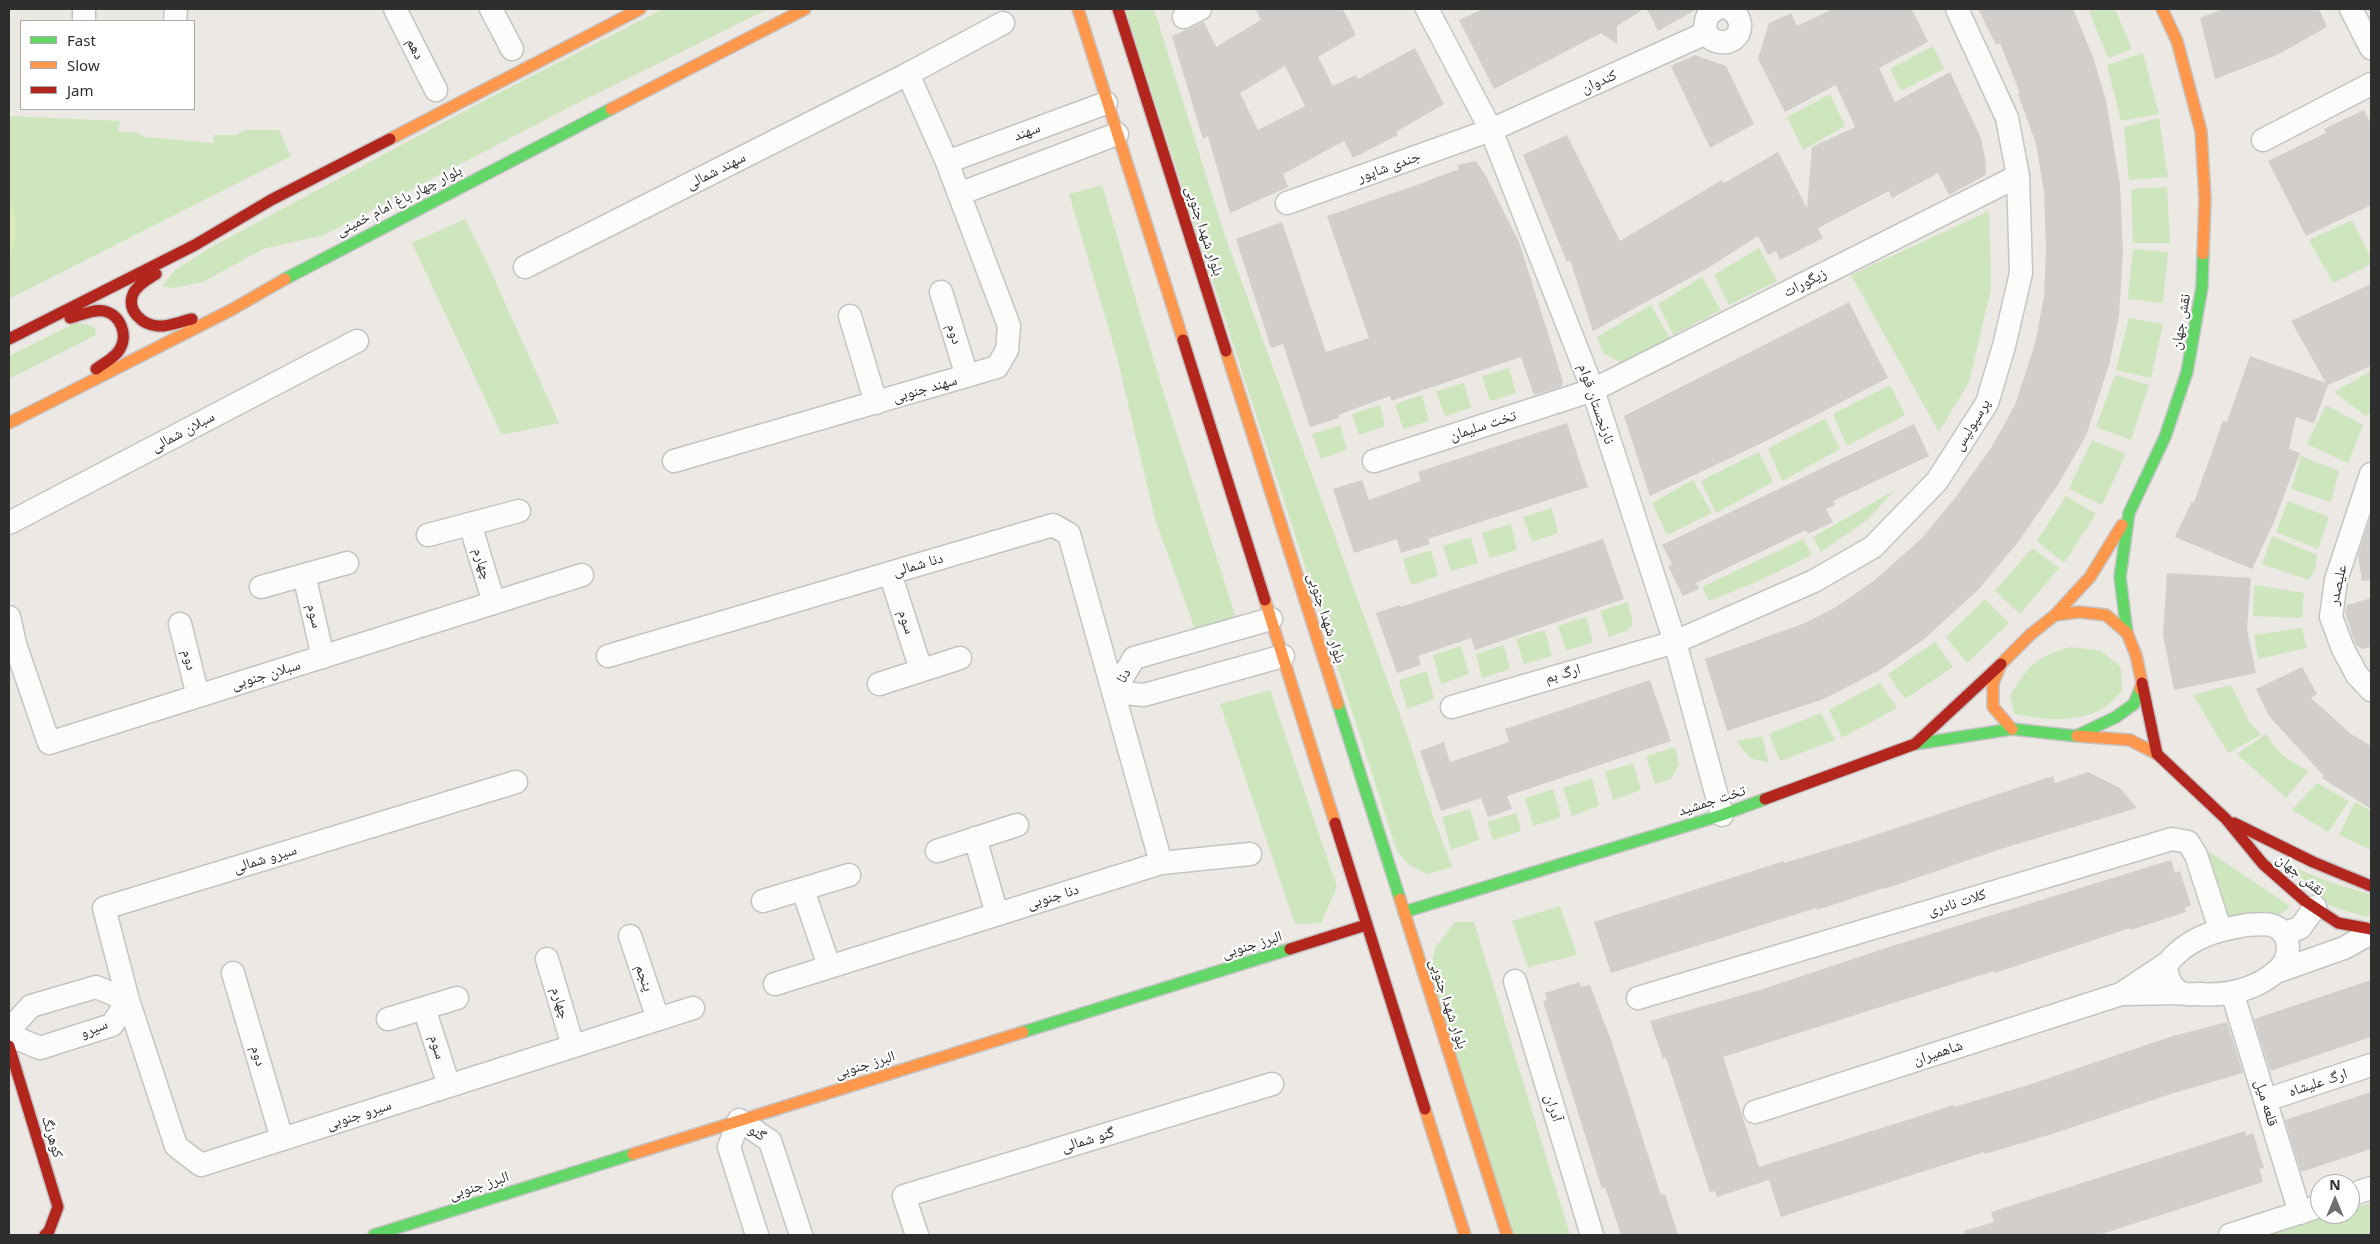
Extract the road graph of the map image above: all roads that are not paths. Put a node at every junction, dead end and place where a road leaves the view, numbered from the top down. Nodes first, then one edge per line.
1 (395, 9) edge
2 (491, 9) edge
3 (640, 9) edge
4 (805, 9) edge
5 (1078, 9) edge
6 (1118, 9) edge
7 (1427, 9) edge
8 (1716, 9) edge
9 (1957, 9) edge
10 (2162, 9) edge
11 (2351, 9) edge
12 (1741, 12) edge
13 (1003, 23) dead end
14 (1706, 33) junction
15 (2371, 48) edge
16 (512, 49) dead end
17 (908, 74) junction
18 (2371, 84) edge
19 (436, 90) dead end
20 (1106, 102) junction
21 (1491, 130) junction
22 (1117, 134) junction
23 (2263, 140) dead end
24 (947, 162) junction
25 (2018, 176) junction
26 (959, 194) junction
27 (1287, 203) dead end
28 (195, 245) junction
29 (525, 267) dead end
30 (941, 292) dead end
31 (230, 310) junction
32 (850, 316) dead end
33 (33, 328) junction
34 (9, 338) edge
35 (357, 341) dead end
36 (967, 376) junction
37 (1593, 390) junction
38 (60, 398) junction
39 (876, 403) junction
40 (9, 423) edge
41 (674, 461) dead end
42 (1374, 461) dead end
43 (2371, 474) edge
44 (519, 511) dead end
45 (2129, 513) junction
46 (9, 523) edge
47 (470, 524) junction
48 (428, 535) dead end
49 (347, 563) dead end
50 (890, 573) junction
51 (304, 575) junction
52 (582, 575) dead end
53 (261, 587) dead end
54 (494, 603) junction
55 (2055, 615) junction
56 (9, 618) edge
57 (1271, 619) junction
58 (180, 624) dead end
59 (2127, 633) junction
60 (1675, 642) junction
61 (11, 645) edge
62 (608, 656) dead end
63 (1282, 656) junction
64 (323, 657) junction
65 (960, 658) dead end
66 (2001, 664) junction
67 (921, 670) junction
68 (2142, 683) junction
69 (879, 684) dead end
70 (2371, 690) edge
71 (1114, 692) junction
72 (198, 696) junction
73 (1452, 707) dead end
74 (2012, 730) junction
75 (2076, 736) junction
76 (1915, 744) junction
77 (2157, 754) junction
78 (516, 782) dead end
79 (1722, 816) junction
80 (2226, 819) junction
81 (1016, 825) dead end
82 (975, 838) junction
83 (937, 850) dead end
84 (1250, 854) dead end
85 (1161, 864) junction
86 (848, 874) dead end
87 (2371, 886) edge
88 (803, 890) junction
89 (763, 902) dead end
90 (2316, 907) junction
91 (1404, 912) junction
92 (997, 914) junction
93 (1366, 925) junction
94 (2220, 929) junction
95 (2371, 929) edge
96 (2284, 933) junction
97 (2371, 933) edge
98 (630, 936) dead end
99 (547, 959) dead end
100 (2166, 964) junction
101 (829, 966) junction
102 (2279, 971) junction
103 (233, 972) dead end
104 (1515, 981) dead end
105 (775, 984) dead end
106 (2232, 992) junction
107 (2182, 993) junction
108 (2121, 994) junction
109 (457, 998) dead end
110 (1638, 998) dead end
111 (128, 1000) junction
112 (424, 1008) junction
113 (694, 1008) dead end
114 (388, 1019) dead end
115 (658, 1019) junction
116 (9, 1030) edge
117 (9, 1035) edge
118 (9, 1046) edge
119 (573, 1046) junction
120 (2371, 1065) edge
121 (1272, 1084) dead end
122 (449, 1086) junction
123 (2266, 1100) junction
124 (1754, 1112) dead end
125 (739, 1120) junction
126 (282, 1139) junction
127 (58, 1207) junction
128 (2310, 1210) edge
129 (45, 1235) edge
130 (61, 1235) edge
131 (374, 1235) edge
132 (757, 1235) edge
133 (801, 1235) edge
134 (917, 1235) edge
135 (1465, 1235) edge
136 (1507, 1235) edge
137 (1592, 1235) edge
138 (2230, 1235) edge

1 - 19 street, دهم
2 - 16 street
3 - 28 street
4 - 31 street, بلوار چهار باغ امام خمینی
5 - 20 street
6 - 91 street, بلوار شهدا جنوبی
7 - 21 street, نارنجستان قوام
8 - 14 street
9 - 25 street, پرسپولیس
10 - 45 street, نقش جهان
11 - 15 street
12 - 14 street
13 - 17 street, سهند شمالی
14 - 21 street, کندوان
17 - 24 street
17 - 29 street, سهند شمالی
18 - 23 street
20 - 22 street
20 - 24 street, سهند
21 - 27 street, جندی شاپور
21 - 37 street, نارنجستان قوام
22 - 26 street
22 - 57 street
24 - 26 street
25 - 37 street, زیگورات
25 - 60 street, پرسپولیس
26 - 36 street, سهند جنوبی
28 - 31 street
28 - 33 street
30 - 36 street, دوم
31 - 38 street, بلوار چهار باغ امام خمینی
32 - 39 street
33 - 34 street
33 - 38 street
35 - 46 street, سبلان شمالی
36 - 39 street, سهند جنوبی
37 - 42 street, تخت سلیمان
37 - 60 street, نارنجستان قوام
38 - 40 street, بلوار چهار باغ امام خمینی
39 - 41 street, سهند جنوبی
43 - 70 street, علیصدر
44 - 47 street
45 - 55 street
45 - 59 street, نقش جهان
47 - 48 street
47 - 54 street, چهارم
49 - 51 street
50 - 62 street, دنا شمالی
50 - 67 street, سوم
50 - 71 street, دنا شمالی
51 - 53 street
51 - 64 street, سوم
52 - 54 street, سبلان جنوبی
54 - 64 street, سبلان جنوبی
55 - 59 street
55 - 66 street
56 - 61 street
57 - 63 street
57 - 71 street, دنا
58 - 72 street, دوم
59 - 68 street
60 - 73 street, ارگ بم
60 - 79 street, نارنجستان قوام
61 - 72 street, سبلان جنوبی
63 - 71 street, دنا
63 - 93 street
64 - 72 street, سبلان جنوبی
65 - 67 street
66 - 74 street
66 - 76 street, تخت جمشید
67 - 69 street
68 - 75 street
68 - 77 street
71 - 85 street
74 - 75 street
74 - 76 street
75 - 77 street, نقش جهان
76 - 79 street, تخت جمشید
77 - 80 street, نقش جهان
78 - 111 street, سیرو شمالی
79 - 91 street, تخت جمشید
80 - 87 street, نقش جهان
80 - 90 street, نقش جهان
81 - 82 street
82 - 83 street
82 - 92 street
84 - 85 street, دنا جنوبی
85 - 92 street, دنا جنوبی
86 - 88 street
88 - 89 street
88 - 101 street
90 - 95 street, نقش جهان
90 - 96 street
91 - 136 street, بلوار شهدا جنوبی
92 - 101 street, دنا جنوبی
93 - 125 street, البرز جنوبی
93 - 135 street
94 - 96 street
94 - 100 street
94 - 110 street, کلات نادری
96 - 102 street
97 - 102 street
98 - 115 street, پنجم
99 - 119 street, چهارم
100 - 107 street
100 - 108 street
101 - 105 street, دنا جنوبی
102 - 106 street
103 - 126 street, دوم
104 - 137 street, آدران
106 - 107 street
106 - 123 street, قلعه میل
107 - 108 street
108 - 124 street, شاهمیران
109 - 112 street
111 - 116 street
111 - 117 street, سیرو
111 - 126 street, سیرو جنوبی
112 - 114 street
112 - 122 street, سوم
113 - 115 street, سیرو جنوبی
115 - 119 street, سیرو جنوبی
118 - 127 street, کوهرنگ
119 - 122 street, سیرو جنوبی
120 - 123 street, ارگ علیشاه
121 - 134 street, گنو شمالی
122 - 126 street, سیرو جنوبی
123 - 128 street, قلعه میل
125 - 131 street, البرز جنوبی
125 - 132 street, گنو
125 - 133 street, گنو
127 - 129 street
127 - 130 street, کوهرنگ
128 - 138 street

